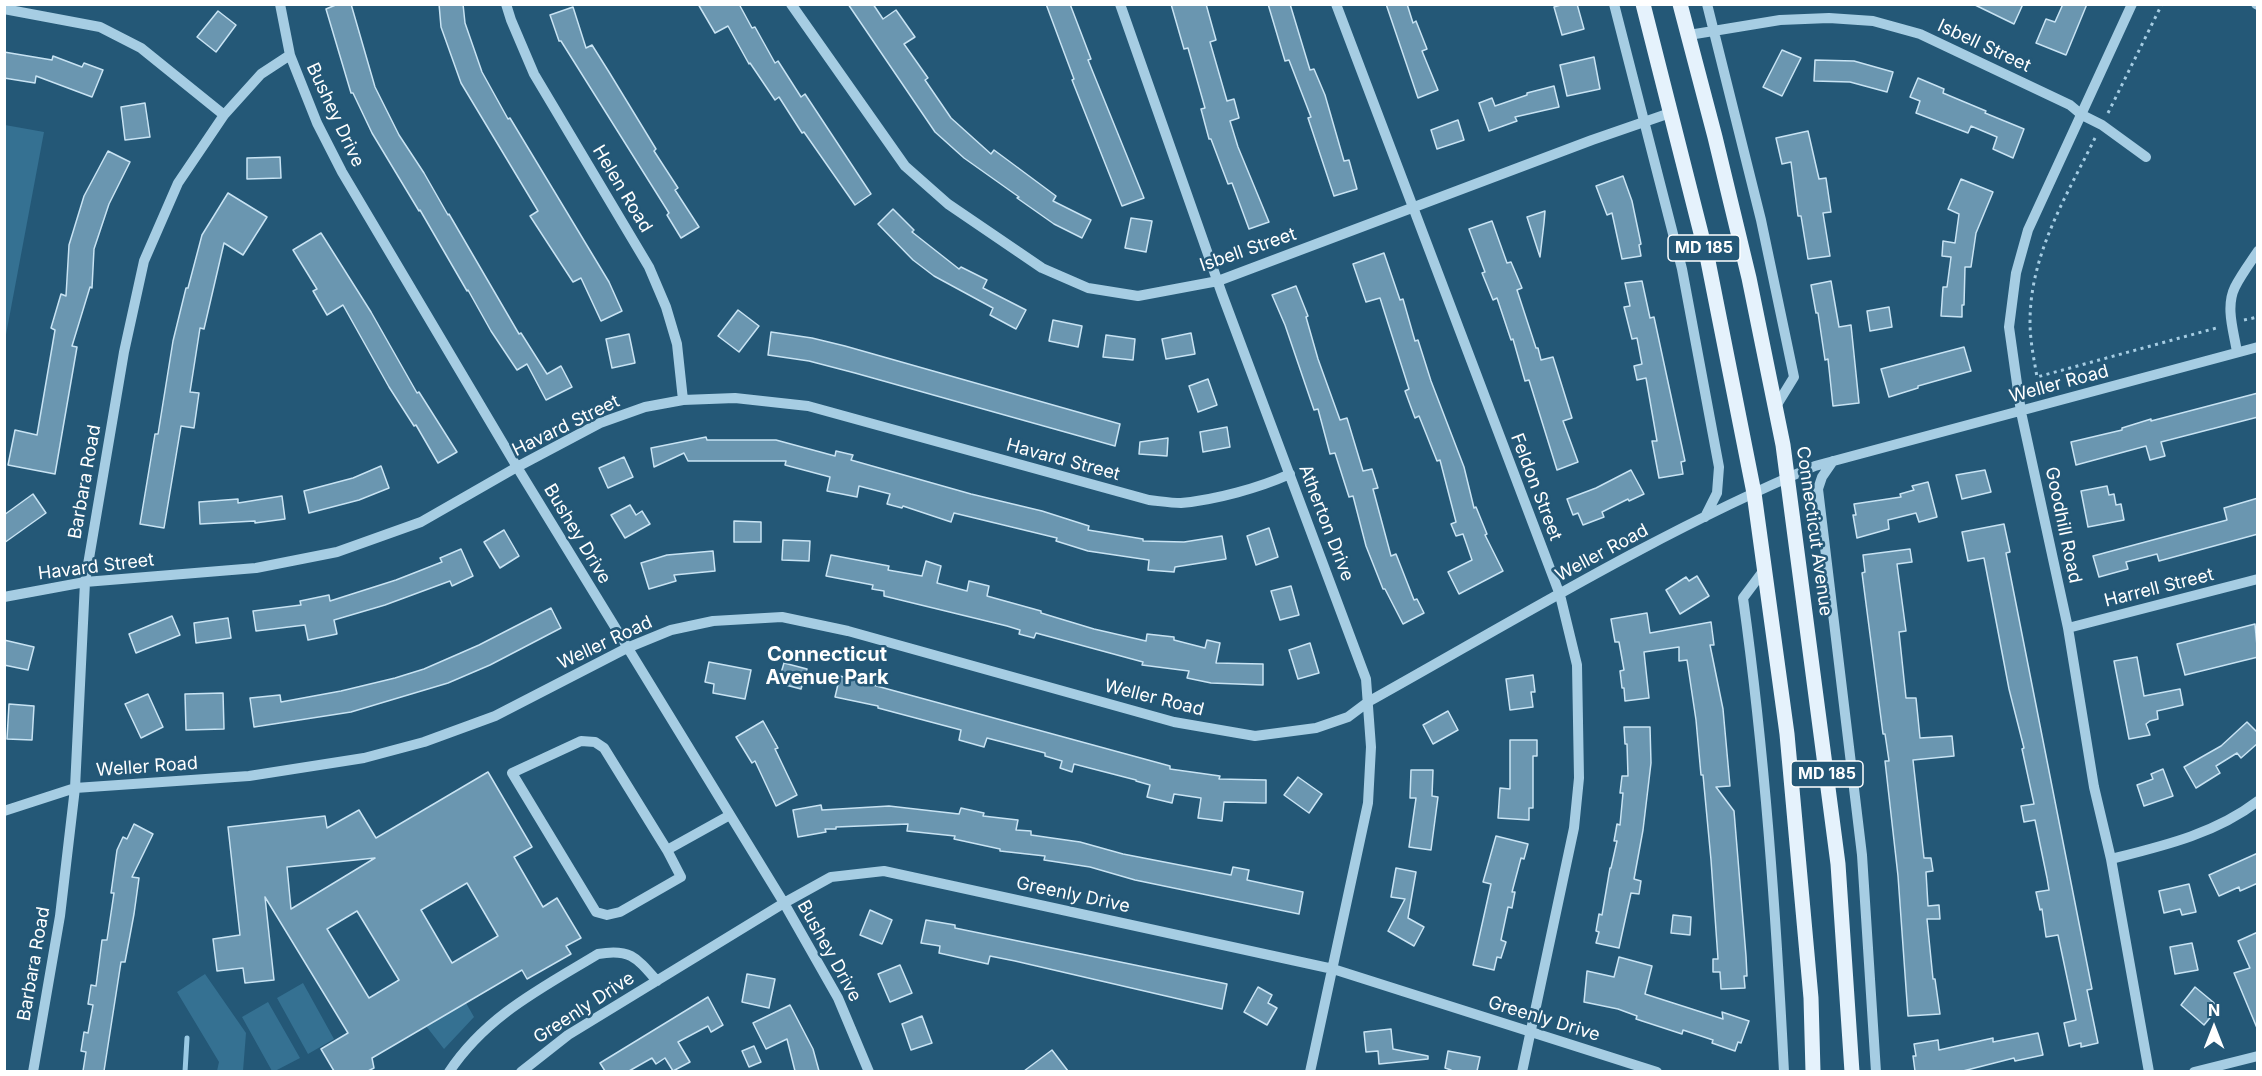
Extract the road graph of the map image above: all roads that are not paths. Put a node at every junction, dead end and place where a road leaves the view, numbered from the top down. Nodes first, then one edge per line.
1 (280, 4) edge
2 (506, 4) edge
3 (791, 4) edge
4 (1120, 4) edge
5 (1336, 4) edge
6 (1614, 4) edge
7 (1643, 4) edge
8 (1680, 4) edge
9 (1707, 4) edge
10 (2132, 4) edge
11 (4, 9) edge
12 (1715, 31) junction
13 (1689, 35) junction
14 (290, 56) junction
15 (1670, 113) junction
16 (224, 115) junction
17 (2082, 115) junction
18 (1644, 123) junction
19 (2146, 157) dead end
20 (1412, 208) junction
21 (2258, 251) edge
22 (1218, 281) junction
23 (2258, 347) edge
24 (2237, 352) junction
25 (683, 400) junction
26 (1775, 408) junction
27 (2021, 412) junction
28 (1833, 461) junction
29 (517, 467) junction
30 (1290, 474) junction
31 (1787, 478) junction
32 (1754, 493) junction
33 (1705, 518) junction
34 (1764, 570) junction
35 (2258, 579) edge
36 (85, 582) junction
37 (1560, 595) junction
38 (4, 597) edge
39 (2068, 628) junction
40 (627, 648) junction
41 (1368, 702) junction
42 (75, 788) junction
43 (2258, 801) edge
44 (4, 811) edge
45 (730, 814) junction
46 (667, 850) junction
47 (2111, 859) junction
48 (784, 903) junction
49 (1333, 969) junction
50 (657, 981) junction
51 (1530, 1033) junction
52 (2258, 1056) edge
53 (33, 1071) edge
54 (449, 1071) edge
55 (520, 1071) edge
56 (869, 1071) edge
57 (1310, 1071) edge
58 (1522, 1071) edge
59 (1657, 1071) edge
60 (1784, 1071) edge
61 (1814, 1071) edge
62 (1852, 1071) edge
63 (1876, 1071) edge
64 (2149, 1071) edge
65 (2194, 1071) edge

1 - 14 street, Bushey Drive
2 - 25 street, Helen Road
3 - 22 street, Isbell Street
4 - 22 street, Atherton Drive
5 - 20 street, Feldon Street
6 - 18 street
7 - 15 main road, MD 185
8 - 13 main road, Connecticut Avenue / MD 185
9 - 12 street
10 - 17 street, Goodhill Road
11 - 16 street
12 - 13 street, Isbell Street
12 - 17 street, Isbell Street
12 - 26 street
13 - 26 main road, Connecticut Avenue / MD 185
14 - 16 street, Barbara Road
14 - 29 street, Bushey Drive
15 - 18 street, Isbell Street
15 - 32 main road, MD 185
16 - 36 street, Barbara Road
17 - 19 street, Isbell Street
17 - 27 street, Goodhill Road
18 - 20 street, Isbell Street
18 - 33 street
20 - 22 street, Isbell Street
20 - 37 street, Feldon Street
21 - 24 street
22 - 30 street, Atherton Drive
23 - 24 street, Weller Road
24 - 27 street, Weller Road
25 - 29 street, Havard Street
25 - 30 street, Havard Street
26 - 31 main road, Connecticut Avenue / MD 185
27 - 28 street, Weller Road
27 - 39 street, Goodhill Road
28 - 31 street, Weller Road
28 - 63 street
29 - 36 street, Havard Street
29 - 40 street, Bushey Drive
30 - 41 street, Atherton Drive
31 - 32 street, Weller Road
31 - 62 main road, Connecticut Avenue / MD 185
32 - 33 street, Weller Road
32 - 34 main road, MD 185
33 - 37 street, Weller Road
34 - 60 street
34 - 61 main road, MD 185
35 - 39 street, Harrell Street
36 - 38 street, Havard Street
36 - 42 street, Barbara Road
37 - 41 street, Weller Road
37 - 51 street, Feldon Street
39 - 47 street, Goodhill Road
40 - 41 street, Weller Road
40 - 42 street, Weller Road
40 - 45 street, Bushey Drive
41 - 49 street, Atherton Drive
42 - 44 street, Weller Road
42 - 53 street, Barbara Road
43 - 47 street
45 - 46 street
45 - 48 street, Bushey Drive
46 - 46 street
47 - 64 street, Goodhill Road
48 - 49 street, Greenly Drive
48 - 50 street, Greenly Drive
48 - 56 street, Bushey Drive
49 - 51 street, Greenly Drive
49 - 57 street, Atherton Drive
50 - 54 street
50 - 55 street, Greenly Drive
51 - 58 street, Feldon Street
51 - 59 street, Greenly Drive
52 - 65 street

